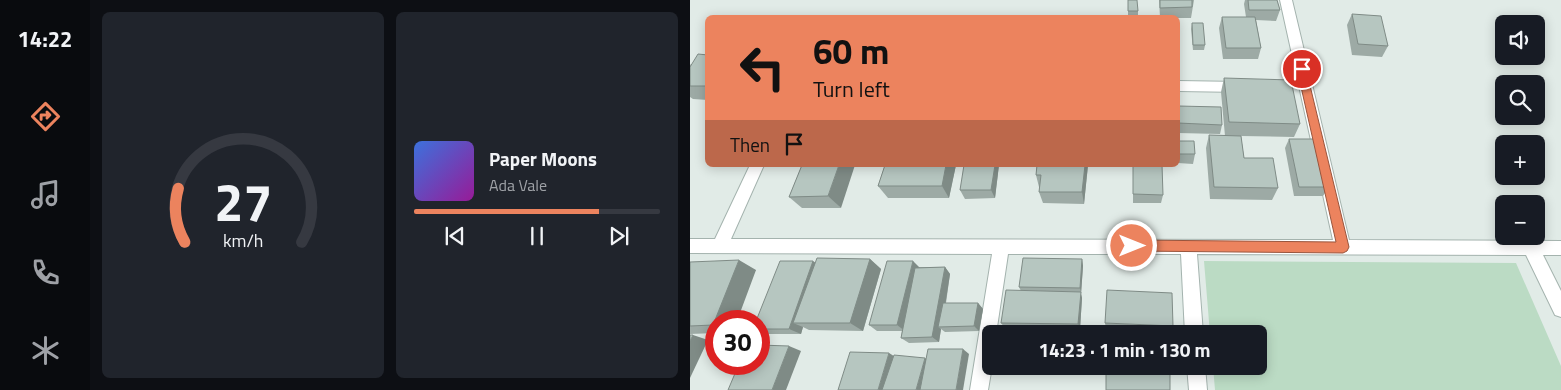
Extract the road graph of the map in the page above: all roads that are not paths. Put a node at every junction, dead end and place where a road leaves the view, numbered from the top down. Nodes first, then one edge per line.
1 (1286, 0) edge
2 (1180, 86) edge
3 (1256, 87) edge
4 (756, 167) edge
5 (720, 245) junction
6 (690, 246) edge
7 (1001, 246) junction
8 (1188, 246) junction
9 (1343, 247) junction
10 (1530, 247) junction
11 (1561, 248) edge
12 (1561, 309) edge
13 (1193, 325) edge
14 (1197, 375) edge
15 (979, 390) edge
16 (1198, 390) edge

1 - 9 street
2 - 3 street
4 - 5 street
5 - 6 street
5 - 7 street
7 - 8 street
7 - 15 street
8 - 9 street
8 - 13 street
9 - 10 street
10 - 11 street
10 - 12 street
14 - 16 street

